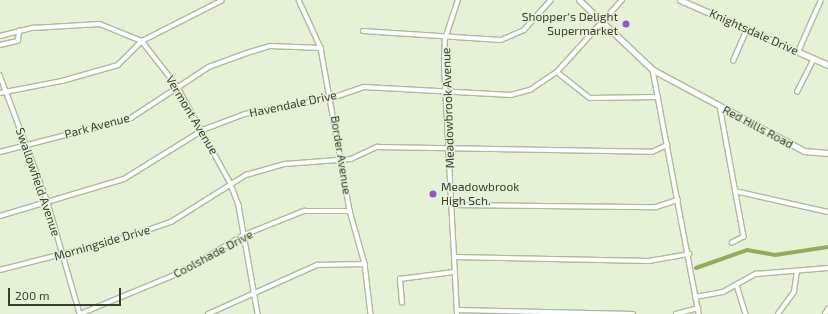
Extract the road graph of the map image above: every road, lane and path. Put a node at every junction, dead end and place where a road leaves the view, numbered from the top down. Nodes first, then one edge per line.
1 (226, 0) edge
2 (299, 0) edge
3 (458, 0) edge
4 (551, 0) edge
5 (579, 0) edge
6 (622, 0) edge
7 (680, 0) edge
8 (821, 0) edge
9 (220, 1) edge
10 (602, 22) junction
11 (747, 29) junction
12 (363, 31) dead end
13 (18, 32) junction
14 (0, 36) edge
15 (445, 39) junction
16 (142, 41) junction
17 (0, 45) edge
18 (321, 48) junction
19 (798, 52) junction
20 (814, 59) junction
21 (733, 61) dead end
22 (828, 65) edge
23 (652, 70) junction
24 (558, 72) junction
25 (0, 75) edge
26 (177, 86) junction
27 (5, 91) junction
28 (445, 92) junction
29 (798, 92) dead end
30 (0, 93) edge
31 (658, 97) junction
32 (332, 98) junction
33 (720, 106) junction
34 (202, 130) junction
35 (26, 143) junction
36 (667, 145) junction
37 (450, 149) junction
38 (0, 152) edge
39 (828, 153) edge
40 (341, 161) junction
41 (230, 182) junction
42 (735, 191) junction
43 (678, 200) junction
44 (48, 204) junction
45 (452, 205) junction
46 (350, 211) junction
47 (828, 212) edge
48 (0, 216) edge
49 (244, 235) junction
50 (732, 243) dead end
51 (63, 254) junction
52 (689, 254) junction
53 (454, 257) junction
54 (365, 264) junction
55 (828, 268) edge
56 (0, 270) edge
57 (797, 271) junction
58 (454, 272) junction
59 (737, 285) junction
60 (254, 292) junction
61 (695, 297) junction
62 (402, 303) dead end
63 (698, 308) junction
64 (828, 309) edge
65 (457, 312) edge
66 (80, 314) edge
67 (208, 314) edge
68 (258, 314) edge
69 (371, 314) edge
70 (633, 314) edge
71 (676, 314) edge
72 (699, 314) edge
73 (746, 314) edge
74 (778, 314) edge
75 (825, 314) edge

1 - 9 street
2 - 18 street, Border Avenue
3 - 15 street, Meadowbrook Avenue
4 - 15 street
5 - 10 street, Red Hills Road
6 - 10 street, Havendale Drive
7 - 11 street, Knightsdale Drive
8 - 19 street
9 - 16 street
10 - 23 street, Red Hills Road
10 - 24 street, Havendale Drive
11 - 19 street, Knightsdale Drive
11 - 21 street
12 - 15 street
13 - 14 street
13 - 16 street
13 - 17 street
15 - 28 street, Meadowbrook Avenue
16 - 26 street, Vermont Avenue
16 - 27 street
18 - 26 street, Park Avenue
18 - 32 street, Border Avenue
19 - 20 street, Knightsdale Drive
20 - 22 street, Knightsdale Drive
20 - 29 street
23 - 31 street
23 - 33 street, Red Hills Road
24 - 28 street, Havendale Drive
24 - 31 street
25 - 27 street, Swallowfield Avenue
26 - 34 street, Vermont Avenue
26 - 35 street, Park Avenue
27 - 30 street
27 - 35 street, Swallowfield Avenue
28 - 32 street, Havendale Drive
28 - 37 street, Meadowbrook Avenue
31 - 36 street
32 - 34 street, Havendale Drive
32 - 40 street, Border Avenue
33 - 39 street, Red Hills Road
33 - 42 street
34 - 41 street, Vermont Avenue
34 - 44 street, Havendale Drive
35 - 38 street, Park Avenue
35 - 44 street, Swallowfield Avenue
36 - 37 street, Morningside Drive
36 - 43 street
37 - 40 street, Morningside Drive
37 - 45 street, Meadowbrook Avenue
40 - 41 street, Morningside Drive
40 - 46 street, Border Avenue
41 - 49 street, Vermont Avenue
41 - 51 street, Morningside Drive
42 - 47 street
42 - 50 street
43 - 45 street
43 - 52 street
44 - 48 street, Havendale Drive
44 - 51 street, Swallowfield Avenue
45 - 53 street, Meadowbrook Avenue
46 - 49 street, Coolshade Drive
46 - 54 street, Border Avenue
49 - 60 street, Vermont Avenue
49 - 66 street, Coolshade Drive
51 - 56 street, Morningside Drive
51 - 66 street, Swallowfield Avenue
52 - 53 street
52 - 61 street
53 - 58 street, Meadowbrook Avenue
54 - 60 street
54 - 69 street, Border Avenue
55 - 57 street
57 - 59 street
57 - 74 street
58 - 62 street
58 - 65 street, Meadowbrook Avenue
59 - 61 street
59 - 73 street
60 - 67 street
60 - 68 street, Vermont Avenue
61 - 63 street
63 - 71 street
63 - 72 street
64 - 75 street
65 - 70 street

